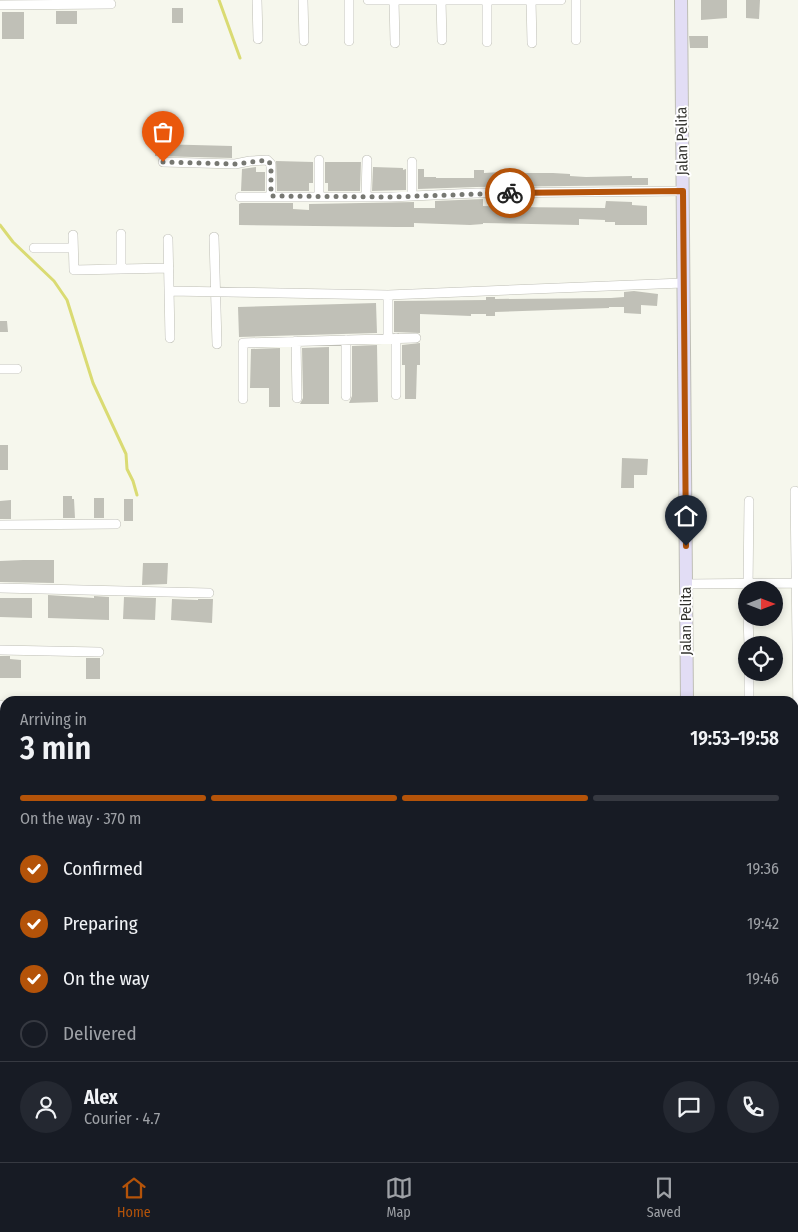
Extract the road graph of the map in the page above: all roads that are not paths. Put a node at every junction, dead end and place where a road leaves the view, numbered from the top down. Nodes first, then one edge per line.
1 (258, 0) edge
2 (303, 0) edge
3 (349, 0) edge
4 (368, 0) edge
5 (394, 0) edge
6 (441, 0) edge
7 (464, 0) edge
8 (487, 0) edge
9 (531, 0) edge
10 (561, 0) edge
11 (576, 0) edge
12 (681, 0) edge
13 (111, 4) dead end
14 (0, 5) edge
15 (258, 39) dead end
16 (442, 40) dead end
17 (576, 40) dead end
18 (304, 41) dead end
19 (349, 41) dead end
20 (487, 42) dead end
21 (395, 43) dead end
22 (532, 43) dead end
23 (319, 160) dead end
24 (367, 160) dead end
25 (163, 162) dead end
26 (412, 162) dead end
27 (683, 191) junction
28 (271, 196) junction
29 (319, 196) junction
30 (366, 196) junction
31 (412, 196) junction
32 (240, 197) dead end
33 (121, 234) dead end
34 (73, 235) dead end
35 (214, 237) dead end
36 (168, 238) dead end
37 (34, 248) dead end
38 (73, 248) junction
39 (169, 268) junction
40 (121, 269) junction
41 (683, 283) junction
42 (169, 291) junction
43 (216, 292) junction
44 (388, 295) junction
45 (170, 338) dead end
46 (392, 338) junction
47 (416, 338) dead end
48 (346, 340) junction
49 (296, 342) junction
50 (217, 344) dead end
51 (0, 369) edge
52 (17, 370) dead end
53 (396, 394) dead end
54 (346, 396) dead end
55 (297, 398) dead end
56 (243, 399) dead end
57 (795, 491) dead end
58 (749, 501) dead end
59 (116, 524) dead end
60 (0, 525) edge
61 (748, 581) edge
62 (797, 583) edge
63 (686, 584) junction
64 (783, 584) edge
65 (738, 587) edge
66 (0, 588) edge
67 (209, 592) dead end
68 (0, 650) edge
69 (99, 652) dead end
70 (749, 681) edge
71 (687, 696) edge
72 (749, 696) edge
73 (798, 696) edge

1 - 15 street
2 - 18 street
3 - 19 street
4 - 5 street
5 - 6 street
5 - 21 street
6 - 7 street
6 - 16 street
7 - 8 street
8 - 9 street
8 - 20 street
9 - 10 street
9 - 22 street
11 - 17 street
12 - 27 street, Jalan Pelita
13 - 14 street
23 - 29 street
24 - 30 street
25 - 28 street
26 - 31 street
27 - 31 street
27 - 41 street, Jalan Pelita
28 - 29 street
28 - 32 street
29 - 30 street
30 - 31 street
33 - 40 street
34 - 38 street
35 - 43 street
36 - 39 street
37 - 38 street
38 - 40 street
39 - 40 street
39 - 42 street
41 - 44 street
41 - 63 street, Jalan Pelita
42 - 43 street
42 - 45 street
43 - 44 street
43 - 50 street
44 - 46 street
46 - 47 street
46 - 48 street
46 - 53 street
48 - 49 street
48 - 54 street
49 - 55 street
49 - 56 street
51 - 52 street
57 - 62 street
58 - 61 street
59 - 60 street
62 - 64 street
62 - 73 street
63 - 65 street
63 - 71 street, Jalan Pelita
66 - 67 street
68 - 69 street
70 - 72 street

